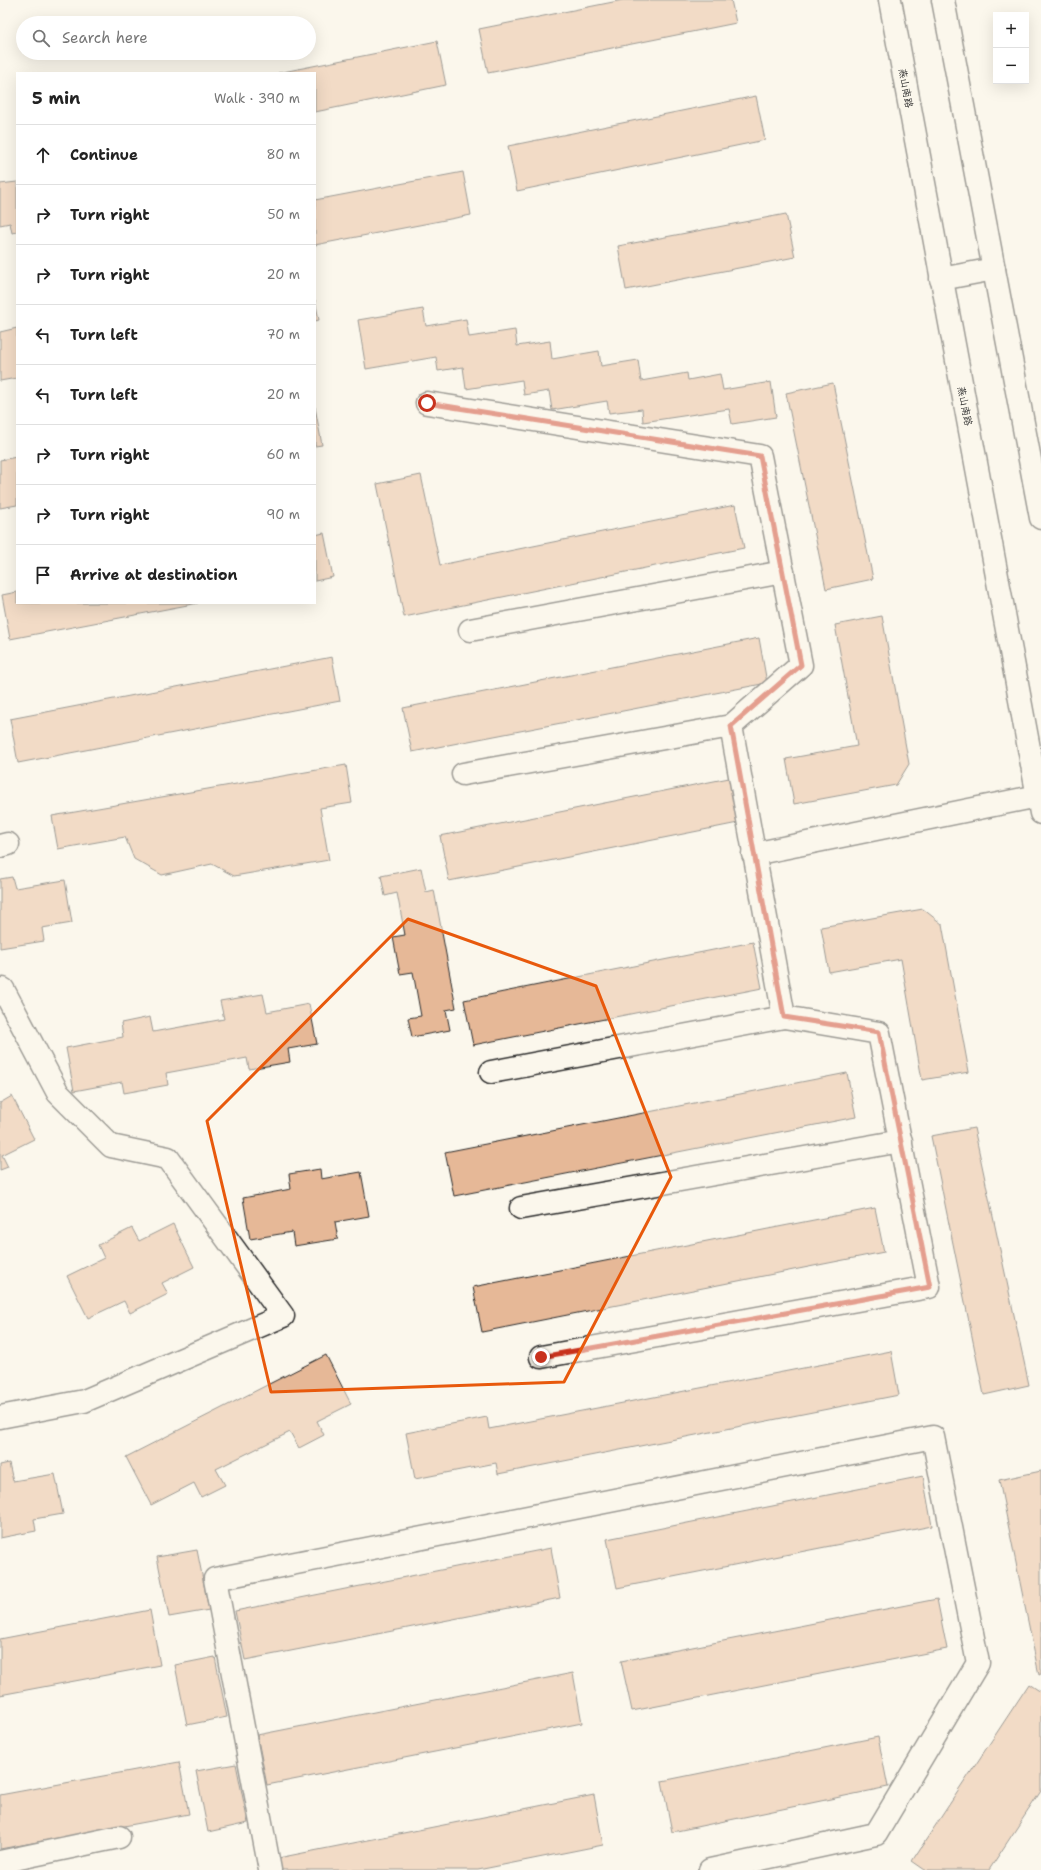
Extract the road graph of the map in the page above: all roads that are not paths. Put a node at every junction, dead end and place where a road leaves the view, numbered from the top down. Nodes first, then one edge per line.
1 (890, 0) edge
2 (943, 0) edge
3 (994, 269) junction
4 (941, 279) junction
5 (427, 403) dead end
6 (1041, 518) edge
7 (783, 572) junction
8 (470, 630) dead end
9 (731, 726) junction
10 (463, 774) dead end
11 (1040, 802) edge
12 (753, 854) junction
13 (0, 990) edge
14 (784, 1017) junction
15 (491, 1072) dead end
16 (901, 1141) junction
17 (522, 1208) dead end
18 (541, 1357) dead end
19 (0, 1417) edge
20 (119, 1837) dead end
21 (0, 1862) edge
22 (270, 1870) edge
23 (710, 1870) edge

1 - 4 street, 燕山南路
2 - 3 street
3 - 4 street
3 - 6 street
4 - 11 street, 燕山南路
5 - 7 street
7 - 8 street
7 - 9 street
9 - 10 street
9 - 12 street
11 - 12 street
12 - 14 street
13 - 19 street
14 - 15 street
14 - 16 street
16 - 17 street
16 - 18 street
20 - 21 street
22 - 23 street

